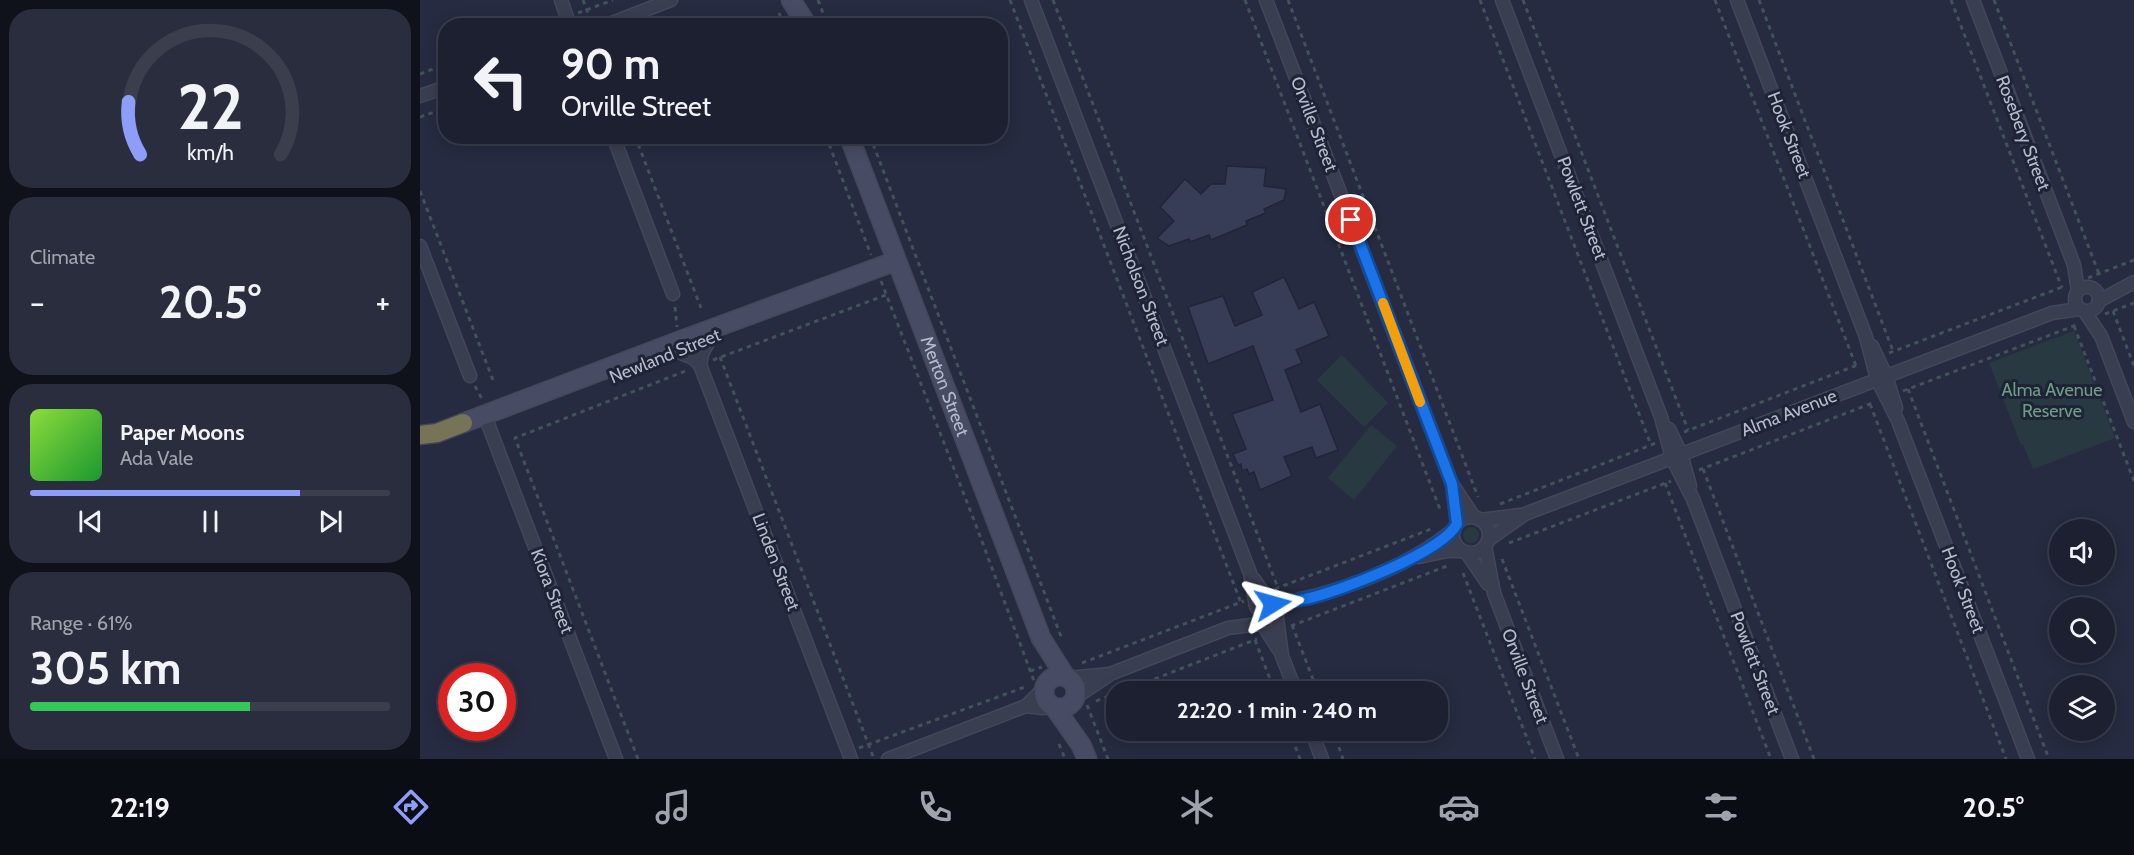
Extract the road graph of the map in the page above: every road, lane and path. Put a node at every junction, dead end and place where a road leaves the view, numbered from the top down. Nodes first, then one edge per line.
1 (561, 0) edge
2 (583, 0) edge
3 (670, 0) edge
4 (791, 0) edge
5 (800, 0) edge
6 (818, 0) edge
7 (1010, 0) edge
8 (1031, 0) edge
9 (1053, 0) edge
10 (1245, 0) edge
11 (1266, 0) edge
12 (1288, 0) edge
13 (1480, 0) edge
14 (1502, 0) edge
15 (1524, 0) edge
16 (1715, 0) edge
17 (1737, 0) edge
18 (1759, 0) edge
19 (1950, 0) edge
20 (1972, 0) edge
21 (1994, 0) edge
22 (567, 18) edge
23 (589, 18) edge
24 (624, 18) edge
25 (802, 18) edge
26 (804, 18) edge
27 (825, 18) edge
28 (438, 67) edge
29 (420, 74) edge
30 (438, 90) edge
31 (420, 96) edge
32 (438, 111) edge
33 (420, 117) edge
34 (616, 144) edge
35 (638, 144) edge
36 (829, 144) edge
37 (852, 144) edge
38 (873, 144) edge
39 (420, 191) edge
40 (420, 246) edge
41 (2134, 260) edge
42 (896, 261) junction
43 (871, 271) junction
44 (2099, 274) junction
45 (2130, 283) edge
46 (2062, 288) junction
47 (674, 294) joint
48 (886, 295) junction
49 (2087, 299) junction
50 (2134, 303) edge
51 (701, 308) dead end
52 (2113, 311) junction
53 (2074, 326) junction
54 (710, 339) junction
55 (679, 346) junction
56 (1893, 351) junction
57 (720, 357) junction
58 (1875, 359) junction
59 (700, 365) junction
60 (1856, 366) junction
61 (2134, 366) edge
62 (470, 376) joint
63 (1882, 378) junction
64 (493, 380) dead end
65 (1908, 389) junction
66 (1889, 396) junction
67 (1870, 404) junction
68 (488, 419) junction
69 (2134, 422) edge
70 (463, 429) junction
71 (1688, 430) junction
72 (420, 435) edge
73 (1669, 437) junction
74 (1651, 445) junction
75 (420, 448) edge
76 (1676, 456) junction
77 (1703, 469) junction
78 (1684, 476) junction
79 (2134, 481) edge
80 (1665, 483) junction
81 (1495, 506) dead end
82 (1461, 507) junction
83 (1526, 514) junction
84 (1477, 518) junction
85 (1455, 526) junction
86 (1443, 538) junction
87 (1486, 543) junction
88 (1508, 543) dead end
89 (1447, 551) junction
90 (1464, 551) junction
91 (1412, 558) junction
92 (1481, 563) junction
93 (1278, 588) junction
94 (1305, 599) junction
95 (1262, 602) junction
96 (1241, 603) junction
97 (1271, 625) junction
98 (1292, 625) junction
99 (1228, 628) junction
100 (1255, 640) junction
101 (1055, 666) junction
102 (1110, 674) junction
103 (1149, 681) edge
104 (1271, 681) edge
105 (1292, 681) edge
106 (1314, 681) edge
107 (1045, 686) junction
108 (1020, 689) junction
109 (1106, 697) edge
110 (1075, 699) junction
111 (1026, 706) junction
112 (1054, 707) junction
113 (1057, 738) dead end
114 (1293, 741) edge
115 (1315, 741) edge
116 (1336, 741) edge
117 (868, 744) junction
118 (1084, 752) edge
119 (616, 759) edge
120 (638, 759) edge
121 (851, 759) edge
122 (874, 759) edge
123 (888, 759) edge
124 (1065, 759) edge
125 (1108, 759) edge
126 (1300, 759) edge
127 (1322, 759) edge
128 (1343, 759) edge
129 (1535, 759) edge
130 (1557, 759) edge
131 (1579, 759) edge
132 (1771, 759) edge
133 (1792, 759) edge
134 (1814, 759) edge
135 (2006, 759) edge
136 (2028, 759) edge
137 (2049, 759) edge

1 - 22 street
2 - 23 path
3 - 24 street
4 - 25 street
5 - 26 street
6 - 27 path
7 - 96 path
8 - 95 street, Nicholson Street
9 - 93 path
10 - 82 path
11 - 82 street, Orville Street
12 - 82 path
13 - 74 path
14 - 73 street, Powlett Street
15 - 71 path
16 - 60 path
17 - 58 street, Hook Street
18 - 56 path
19 - 46 path
20 - 49 street, Rosebery Street
21 - 44 path
28 - 29 path
30 - 31 street
32 - 33 path
34 - 47 street
35 - 51 path
36 - 43 path
37 - 42 street, Merton Street
38 - 101 path
39 - 64 path
40 - 62 street
41 - 44 path
42 - 43 street, Newland Street
42 - 101 street, Merton Street
43 - 48 path
43 - 54 street, Newland Street
43 - 55 street, Newland Street
44 - 49 path
45 - 49 street, Alma Avenue
46 - 49 path
46 - 56 path
47 - 55 path
48 - 57 path
48 - 101 path
49 - 52 path
49 - 53 path
49 - 63 street, Alma Avenue
49 - 69 street, Rosebery Street
50 - 52 path
52 - 61 path
53 - 65 path
53 - 79 path
54 - 55 street, Newland Street
54 - 59 street
55 - 59 street
55 - 68 street, Newland Street
56 - 58 path
57 - 59 path
57 - 117 path
58 - 60 path
58 - 63 street, Hook Street
59 - 120 path
59 - 121 street, Linden Street
60 - 71 path
62 - 68 path
63 - 66 street, Hook Street
63 - 76 street, Alma Avenue
65 - 66 path
65 - 137 path
66 - 67 path
66 - 136 street, Hook Street
67 - 77 path
67 - 135 path
68 - 70 street, Newland Street
68 - 119 street, Kiora Street
70 - 72 highway
70 - 75 highway
71 - 73 path
73 - 74 path
73 - 76 street, Powlett Street
74 - 81 path
76 - 78 street, Powlett Street
76 - 83 street, Alma Avenue
77 - 78 path
77 - 134 path
78 - 80 path
78 - 133 street, Powlett Street
80 - 88 path
80 - 132 path
82 - 84 street, Orville Street
82 - 85 street, Orville Street
83 - 84 street, Alma Avenue
83 - 87 street, Alma Avenue
84 - 85 street
84 - 87 street
85 - 86 street
85 - 90 street
86 - 91 street
86 - 93 path
87 - 90 street
87 - 92 street, Orville Street
89 - 90 street
89 - 91 street
89 - 98 path
90 - 92 street, Orville Street
91 - 94 street
92 - 129 path
92 - 130 street, Orville Street
92 - 131 path
93 - 95 path
94 - 95 street
94 - 97 street
95 - 96 path
95 - 97 street
95 - 97 street
95 - 99 street
96 - 101 path
97 - 98 path
97 - 99 street
97 - 100 path
97 - 105 street
98 - 106 path
99 - 102 street
100 - 103 path
100 - 104 path
101 - 102 street
101 - 107 street
101 - 108 path
101 - 110 street, Merton Street
102 - 110 street
107 - 111 street
107 - 112 street
108 - 111 path
108 - 117 path
109 - 125 path
110 - 112 street
110 - 118 street
111 - 112 street
111 - 123 street
112 - 118 street
113 - 124 path
114 - 126 path
115 - 127 street
116 - 128 path
117 - 122 path

